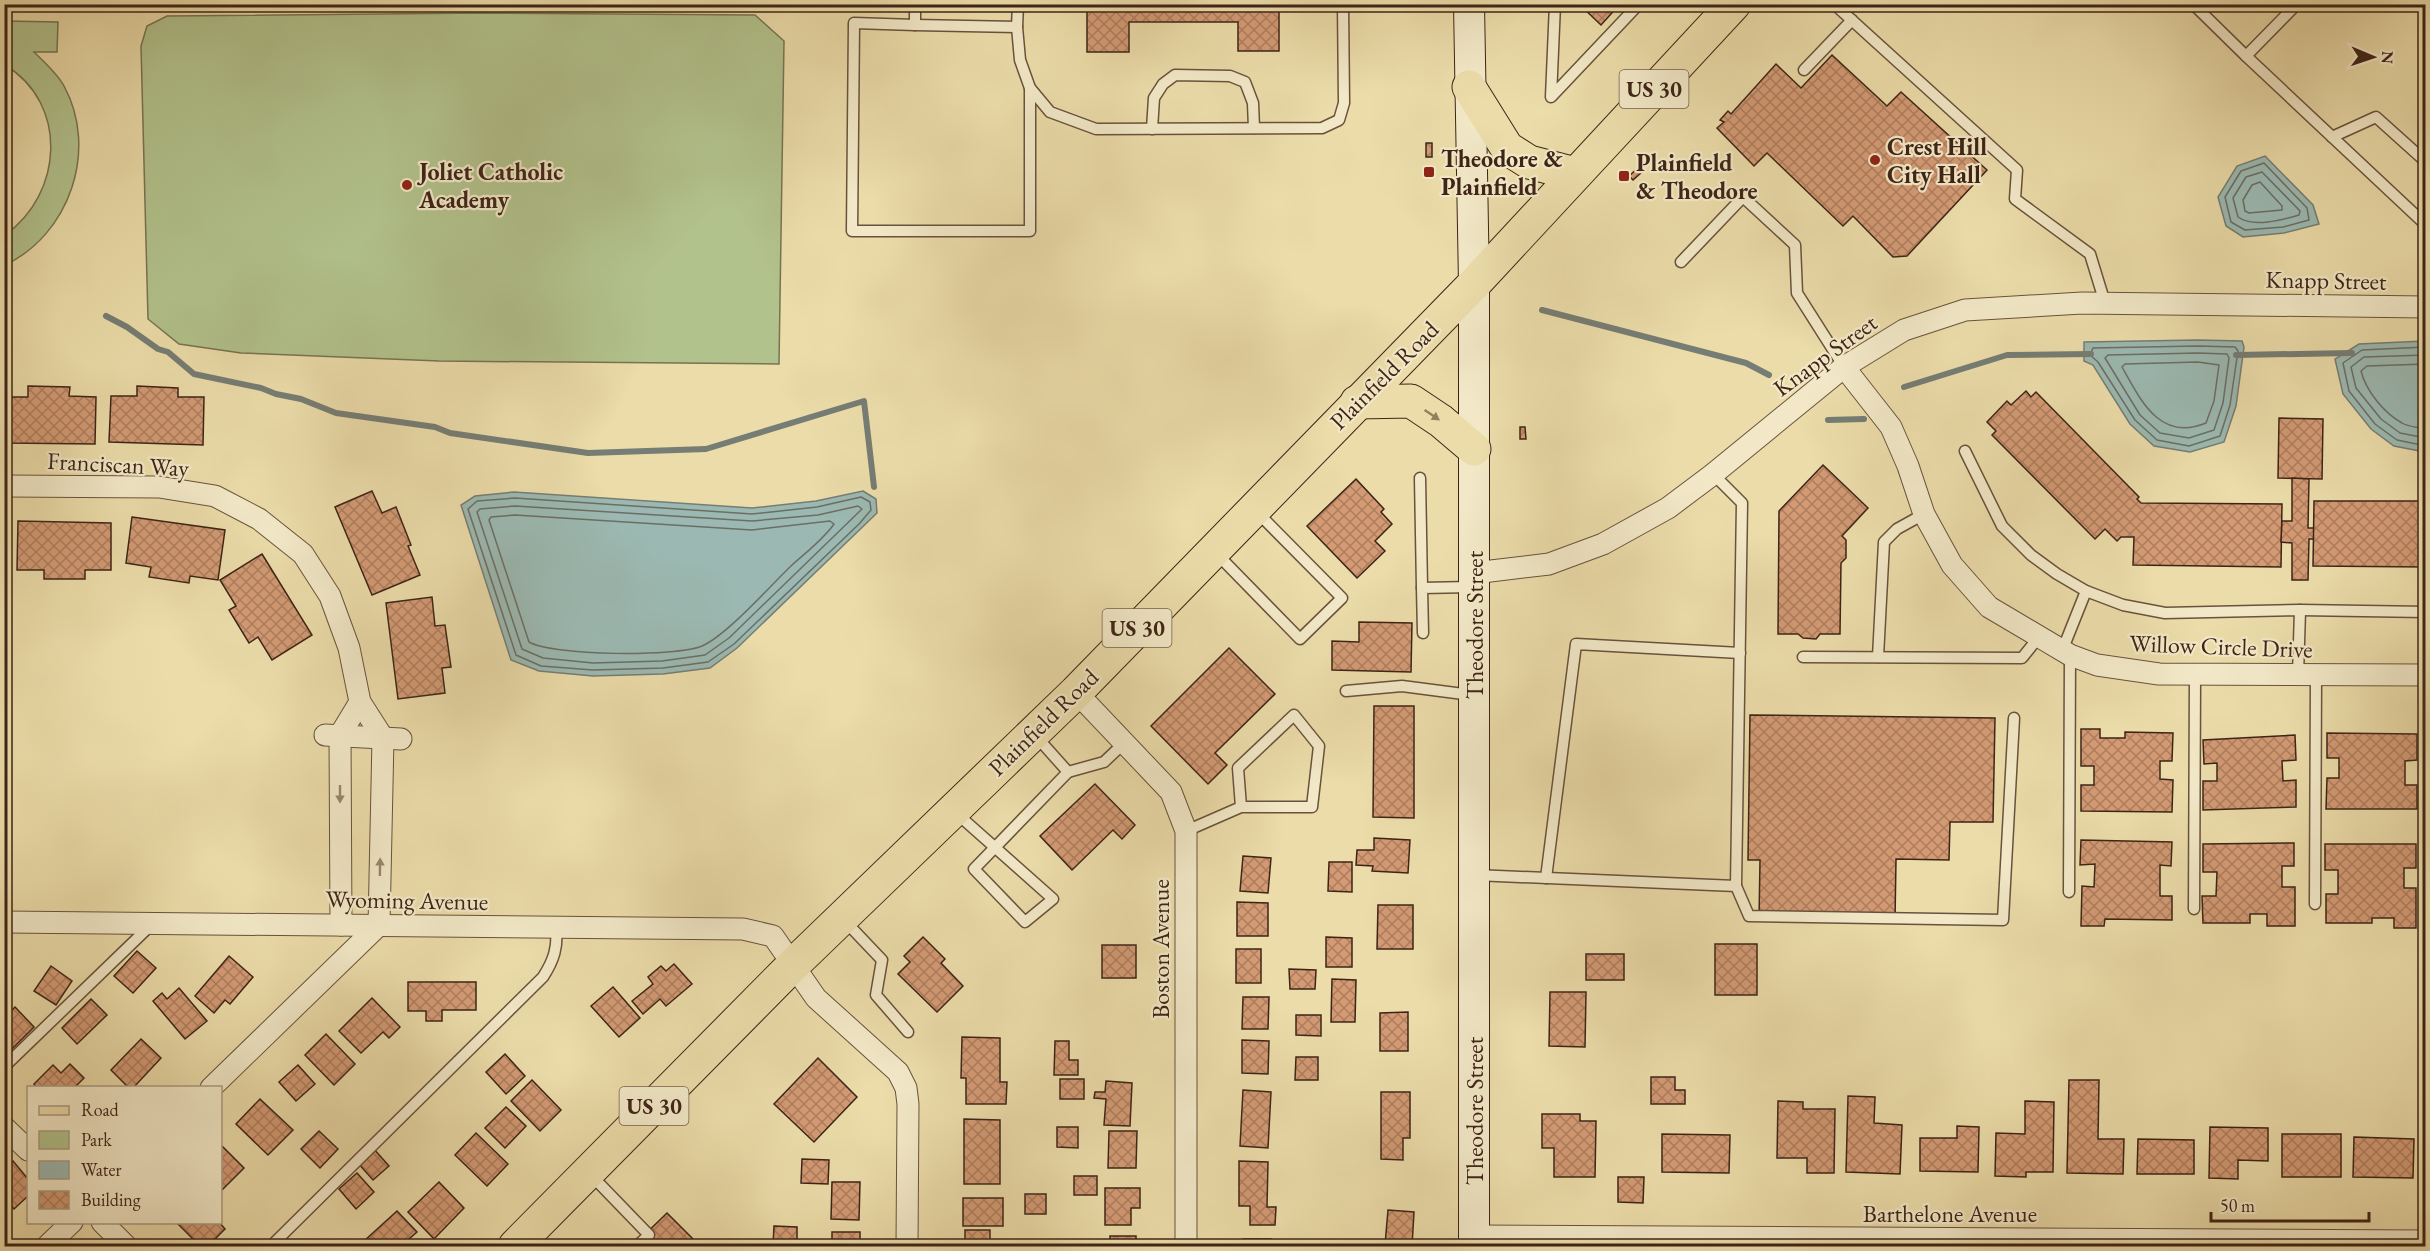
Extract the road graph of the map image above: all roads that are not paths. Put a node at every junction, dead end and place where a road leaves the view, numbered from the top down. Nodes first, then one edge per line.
1 (915, 4) edge
2 (1018, 4) edge
3 (1343, 4) edge
4 (1469, 4) edge
5 (1555, 4) edge
6 (1639, 4) edge
7 (1834, 4) edge
8 (2193, 4) edge
9 (2290, 7) edge
10 (1724, 11) edge
11 (1852, 20) junction
12 (915, 25) junction
13 (1017, 27) junction
14 (2246, 56) junction
15 (1804, 70) dead end
16 (1469, 87) junction
17 (1030, 88) junction
18 (1254, 128) junction
19 (1152, 129) junction
20 (2332, 137) junction
21 (2426, 162) edge
22 (1575, 174) junction
23 (2426, 225) edge
24 (1681, 261) dead end
25 (1474, 284) junction
26 (2105, 303) junction
27 (2426, 307) edge
28 (1844, 367) junction
29 (1357, 402) junction
30 (1474, 449) junction
31 (1965, 451) dead end
32 (1713, 474) junction
33 (1420, 478) dead end
34 (4, 486) edge
35 (1253, 508) junction
36 (1924, 514) junction
37 (1213, 550) junction
38 (1474, 580) junction
39 (1422, 588) junction
40 (2086, 591) junction
41 (2300, 610) junction
42 (2426, 612) edge
43 (1423, 633) dead end
44 (2038, 638) junction
45 (1740, 653) junction
46 (2066, 653) junction
47 (1803, 657) dead end
48 (1878, 657) junction
49 (2195, 674) junction
50 (2307, 675) junction
51 (2426, 675) edge
52 (1346, 691) dead end
53 (1076, 692) junction
54 (1474, 696) junction
55 (360, 702) junction
56 (2014, 718) dead end
57 (1033, 733) junction
58 (333, 735) junction
59 (392, 738) junction
60 (1124, 743) junction
61 (1068, 772) junction
62 (1241, 807) junction
63 (953, 810) junction
64 (1186, 831) junction
65 (994, 846) junction
66 (1474, 875) junction
67 (1546, 878) junction
68 (1736, 886) junction
69 (2069, 892) dead end
70 (2315, 904) dead end
71 (2194, 909) dead end
72 (842, 918) junction
73 (4, 922) edge
74 (152, 924) junction
75 (341, 925) junction
76 (379, 925) junction
77 (556, 927) junction
78 (793, 965) junction
79 (908, 1032) dead end
80 (4, 1067) edge
81 (213, 1086) edge
82 (4, 1127) edge
83 (27, 1149) edge
84 (588, 1173) junction
85 (70, 1224) edge
86 (104, 1224) edge
87 (1474, 1241) edge
88 (2426, 1241) edge
89 (47, 1246) edge
90 (126, 1246) edge
91 (271, 1246) edge
92 (515, 1246) edge
93 (637, 1246) edge
94 (908, 1246) edge
95 (1186, 1246) edge

1 - 12 lane
2 - 13 lane
3 - 18 lane
4 - 16 main road, Theodore Street
5 - 6 lane
7 - 11 lane
8 - 14 lane
9 - 14 lane
10 - 22 main road, Plainfield Road / US 30
11 - 15 lane
11 - 26 lane
12 - 13 lane
12 - 17 lane
13 - 17 lane
14 - 20 lane
16 - 22 main road
16 - 25 main road, Theodore Street
17 - 19 lane
18 - 19 lane
18 - 19 lane
20 - 21 lane
20 - 23 lane
22 - 25 main road, Plainfield Road / US 30
24 - 28 lane
25 - 29 main road, Plainfield Road / US 30
25 - 30 main road, Theodore Street
26 - 27 street, Knapp Street
26 - 28 street, Knapp Street
28 - 32 street, Knapp Street
28 - 36 street, Willow Circle Drive
29 -> 30 main road
29 - 35 main road, Plainfield Road / US 30
30 - 38 main road, Theodore Street
31 - 40 lane
32 - 38 street, Knapp Street
32 - 45 lane
33 - 39 lane
34 - 55 street, Franciscan Way
35 - 37 main road, Plainfield Road / US 30
35 - 37 lane
36 - 44 street, Willow Circle Drive
36 - 48 lane
37 - 53 main road, Plainfield Road / US 30
38 - 39 lane
38 - 54 main road, Theodore Street
39 - 43 lane
40 - 41 lane
40 - 46 lane
41 - 42 lane
41 - 50 lane
44 - 46 street, Willow Circle Drive
44 - 48 lane
45 - 67 lane
45 - 68 lane
46 - 49 street, Willow Circle Drive
46 - 69 lane
47 - 48 lane
49 - 50 street, Willow Circle Drive
49 - 71 lane
50 - 51 street, Willow Circle Drive
50 - 70 lane
52 - 54 lane
53 - 57 main road, Plainfield Road / US 30
53 - 60 street, Boston Avenue
54 - 66 main road, Theodore Street
55 - 58 street
55 - 59 street, Franciscan Way
56 - 68 lane
57 - 61 lane
57 - 63 main road, Plainfield Road / US 30
58 - 59 street
58 -> 75 street
76 -> 59 street
60 - 61 lane
60 - 64 street, Boston Avenue
61 - 65 lane
62 - 62 lane
62 - 64 lane
63 - 65 lane
63 - 72 main road, Plainfield Road / US 30
64 - 95 street, Boston Avenue
65 - 65 lane
66 - 67 lane
66 - 87 main road, Theodore Street
67 - 68 lane
72 - 78 main road, Plainfield Road / US 30
72 - 79 lane
73 - 74 street, Wyoming Avenue
74 - 75 street, Wyoming Avenue
74 - 80 lane
75 - 76 street, Wyoming Avenue
76 - 77 street, Wyoming Avenue
76 - 81 street
77 - 78 street, Wyoming Avenue
77 - 91 lane
78 - 84 main road, Plainfield Road / US 30
78 - 94 street, Wyoming Avenue
82 - 83 street
84 - 92 main road, Plainfield Road / US 30
84 - 93 lane
85 - 89 street
86 - 90 street
87 - 88 street, Barthelone Avenue

